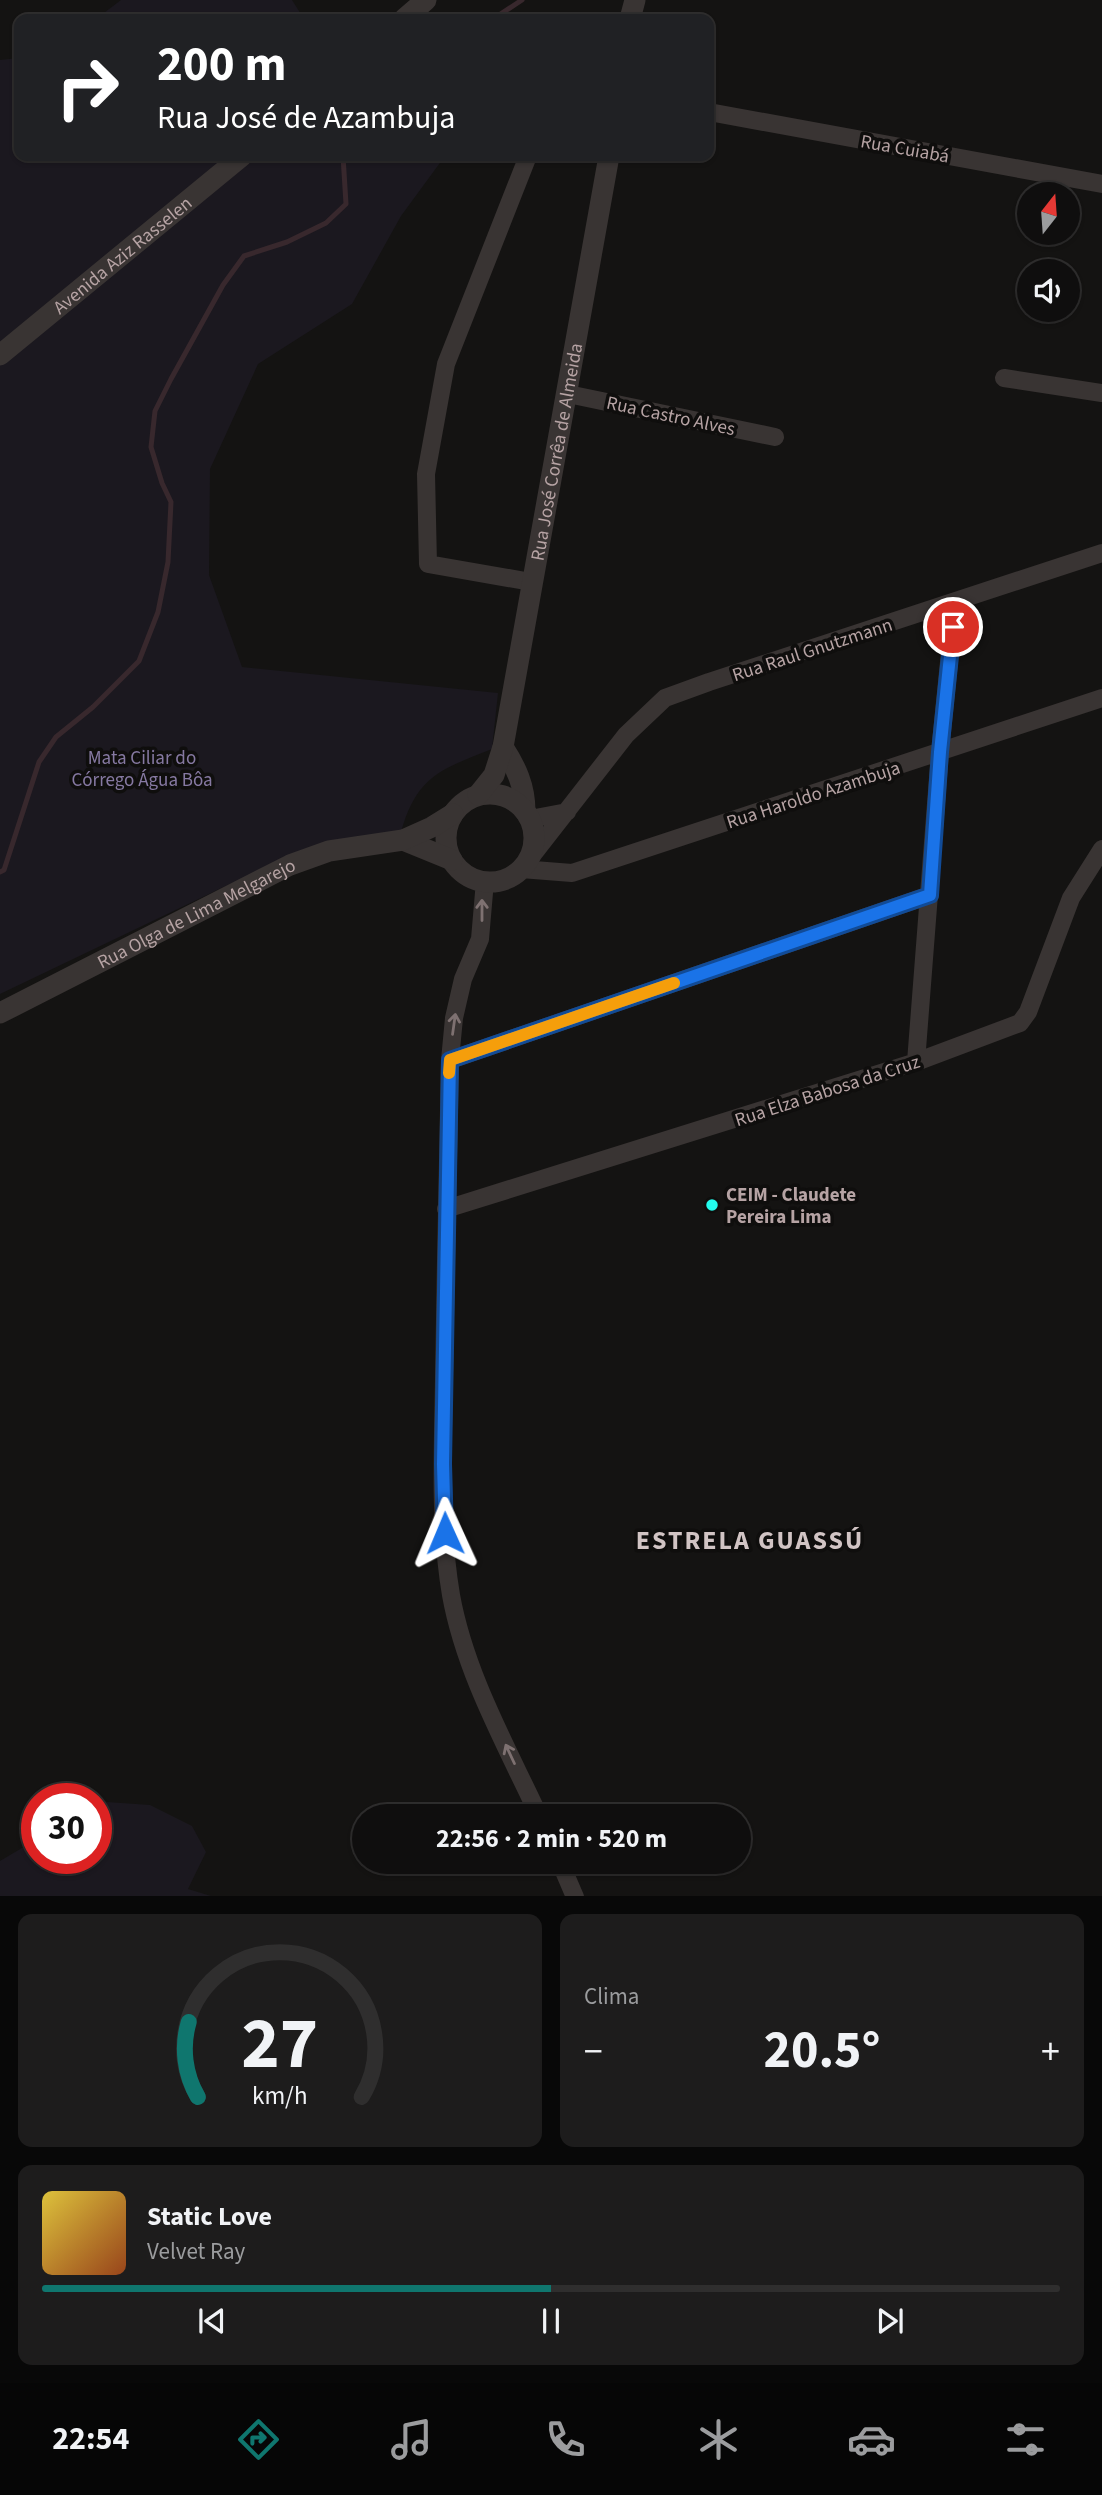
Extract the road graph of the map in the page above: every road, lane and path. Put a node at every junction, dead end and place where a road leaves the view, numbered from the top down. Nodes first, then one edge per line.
1 (426, 0) edge
2 (410, 14) edge
3 (714, 113) edge
4 (236, 161) edge
5 (526, 161) edge
6 (608, 161) edge
7 (1102, 184) edge
8 (0, 355) edge
9 (1004, 378) dead end
10 (1102, 393) edge
11 (568, 394) junction
12 (775, 437) dead end
13 (1102, 551) edge
14 (531, 582) junction
15 (955, 602) junction
16 (1102, 698) edge
17 (503, 747) junction
18 (940, 752) junction
19 (478, 795) junction
20 (567, 812) junction
21 (453, 814) junction
22 (528, 815) junction
23 (403, 840) junction
24 (1102, 849) edge
25 (452, 860) junction
26 (524, 865) junction
27 (485, 881) junction
28 (930, 895) junction
29 (0, 1013) edge
30 (450, 1060) junction
31 (915, 1062) junction
32 (446, 1209) junction
33 (533, 1804) edge
34 (565, 1874) edge
35 (575, 1896) edge

1 - 2 street
3 - 7 street, Rua Cuiabá
4 - 8 street, Avenida Aziz Rasselen
5 - 14 street
6 - 11 street, Rua José Corrêa de Almeida
9 - 10 street
11 - 12 street, Rua Castro Alves
11 - 14 street, Rua José Corrêa de Almeida
13 - 15 street, Rua Raul Gnutzmann
14 - 17 street, Rua José Corrêa de Almeida
15 - 18 street
15 - 20 street, Rua Raul Gnutzmann
16 - 18 street, Rua Haroldo Azambuja
17 - 19 street, Rua José Corrêa de Almeida
17 - 22 street
18 - 26 street, Rua Haroldo Azambuja
18 - 28 street
19 - 21 street
19 - 22 street
20 - 22 street
20 - 26 street, Rua Raul Gnutzmann
21 - 23 street, Rua Olga de Lima Melgarejo
21 - 25 street
22 - 26 street
23 - 25 street
23 - 29 street, Rua Olga de Lima Melgarejo
24 - 31 street, Rua Elza Babosa da Cruz
25 - 27 street
26 - 27 street
30 -> 27 street
28 - 30 street
28 - 31 street
30 - 32 street
31 - 32 street, Rua Elza Babosa da Cruz
33 -> 32 street
34 - 35 street

